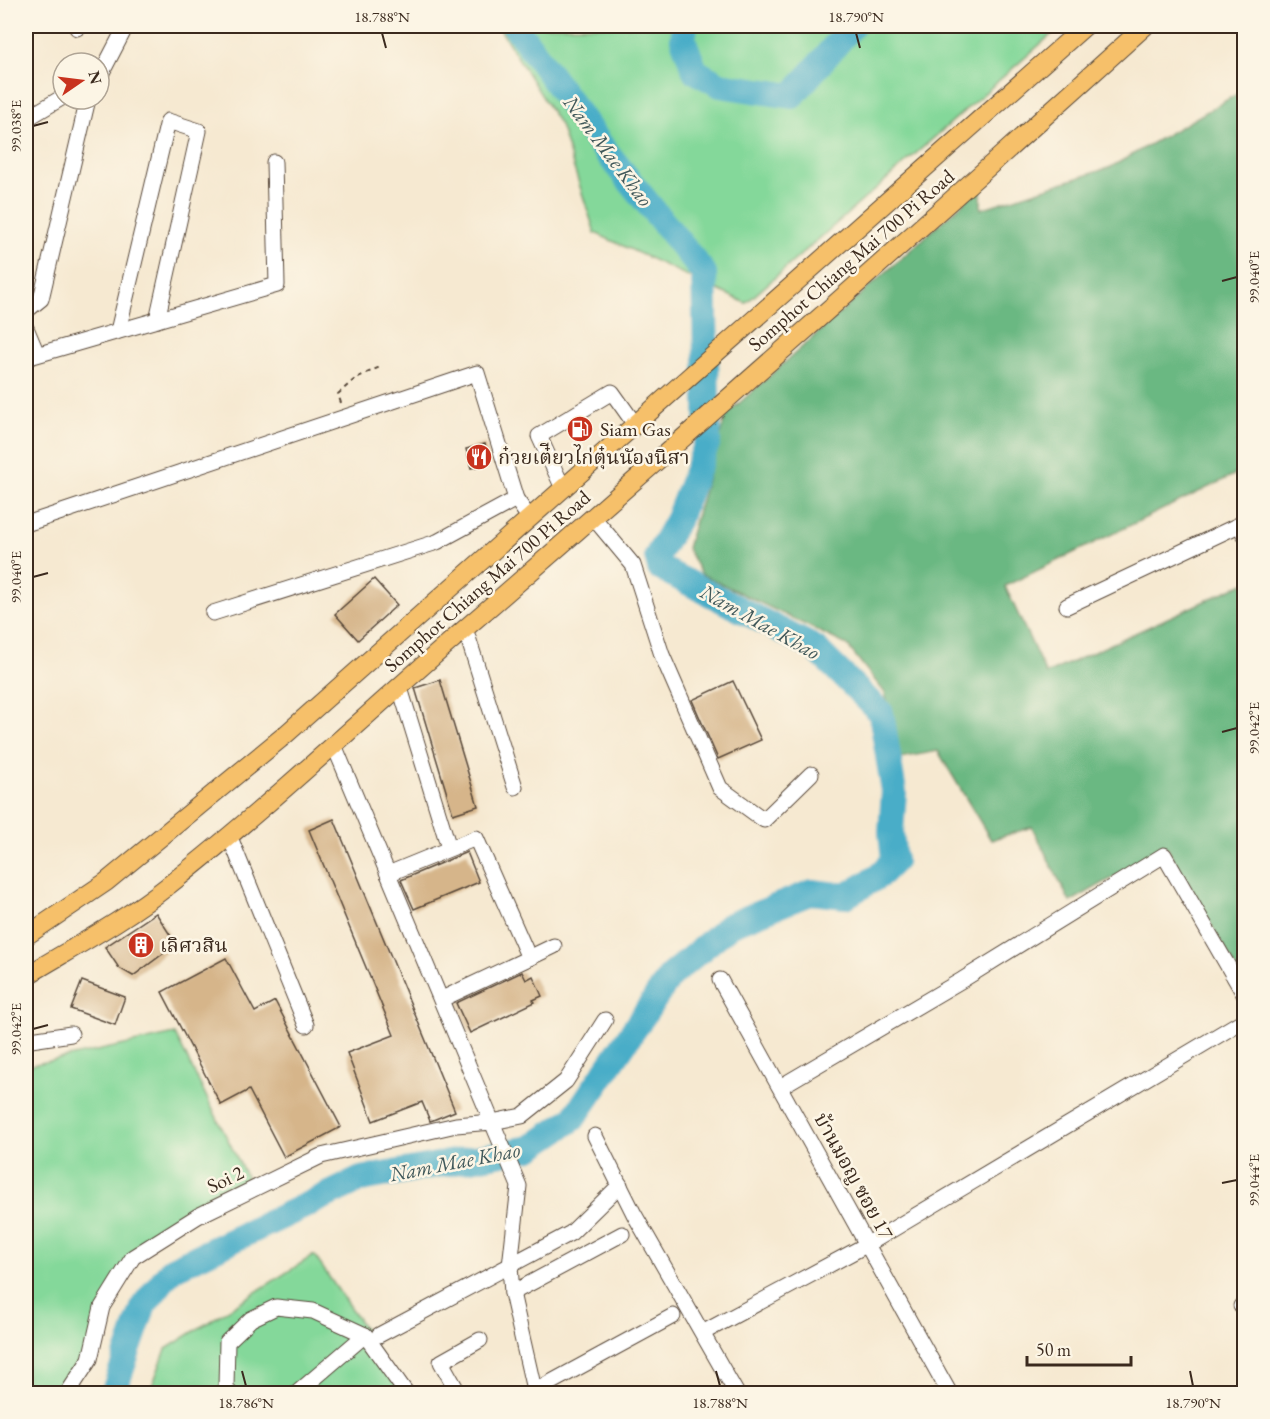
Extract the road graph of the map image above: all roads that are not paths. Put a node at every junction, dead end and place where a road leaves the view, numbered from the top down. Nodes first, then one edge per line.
1 (126, 26) edge
2 (1085, 26) edge
3 (1145, 26) edge
4 (111, 55) edge
5 (51, 104) edge
6 (85, 111) edge
7 (26, 119) edge
8 (274, 162) dead end
9 (26, 311) edge
10 (157, 320) junction
11 (26, 328) edge
12 (118, 331) junction
13 (31, 356) edge
14 (634, 423) junction
15 (562, 486) junction
16 (516, 499) junction
17 (528, 516) junction
18 (593, 517) junction
19 (26, 524) edge
20 (1245, 534) edge
21 (1067, 606) dead end
22 (213, 614) dead end
23 (465, 628) junction
24 (400, 688) junction
25 (333, 746) junction
26 (811, 774) dead end
27 (515, 788) dead end
28 (229, 834) junction
29 (449, 848) junction
30 (388, 874) junction
31 (28, 931) edge
32 (554, 946) dead end
33 (529, 958) junction
34 (26, 976) edge
35 (720, 980) dead end
36 (1245, 994) edge
37 (442, 999) junction
38 (605, 1020) dead end
39 (1245, 1020) edge
40 (306, 1025) dead end
41 (71, 1034) dead end
42 (26, 1038) edge
43 (780, 1087) junction
44 (495, 1127) junction
45 (595, 1136) dead end
46 (620, 1185) junction
47 (622, 1234) dead end
48 (868, 1244) junction
49 (510, 1266) junction
50 (512, 1293) junction
51 (673, 1316) dead end
52 (704, 1332) junction
53 (372, 1335) junction
54 (480, 1340) dead end
55 (535, 1392) edge
56 (67, 1394) edge
57 (230, 1394) edge
58 (296, 1394) edge
59 (407, 1394) edge
60 (459, 1394) edge
61 (737, 1394) edge
62 (950, 1394) edge

1 - 4 street
2 - 14 main road, Somphot Chiang Mai 700 Pi Road
3 - 18 main road, Somphot Chiang Mai 700 Pi Road
5 - 7 street
6 - 9 street
8 - 10 street
10 - 12 street
10 - 12 street
11 - 13 street
12 - 13 street
14 - 15 main road, Somphot Chiang Mai 700 Pi Road
14 - 15 street
15 - 17 main road, Somphot Chiang Mai 700 Pi Road
16 - 17 street
16 - 19 street
16 - 22 street
17 - 31 main road, Somphot Chiang Mai 700 Pi Road
18 - 23 main road, Somphot Chiang Mai 700 Pi Road
18 - 26 street
20 - 21 street
23 - 24 main road, Somphot Chiang Mai 700 Pi Road
23 - 27 street
24 - 25 main road, Somphot Chiang Mai 700 Pi Road
24 - 29 street
25 - 28 main road, Somphot Chiang Mai 700 Pi Road
25 - 30 street
28 - 34 main road, Somphot Chiang Mai 700 Pi Road
28 - 40 street
29 - 30 street
29 - 33 street
30 - 37 street
32 - 33 street
33 - 37 street
35 - 43 street, บ้านมอญ ซอย 17
36 - 43 street
37 - 44 street
38 - 44 street, Soi 2
39 - 48 street
41 - 42 street
43 - 48 street, บ้านมอญ ซอย 17
44 - 49 street
44 - 56 street, Soi 2
45 - 46 street
46 - 49 street
46 - 52 street
47 - 50 street
48 - 52 street
48 - 62 street, บ้านมอญ ซอย 17
49 - 50 street
49 - 53 street
50 - 55 street
51 - 55 street
52 - 61 street
53 - 57 street
53 - 58 street
53 - 59 street
54 - 60 street

